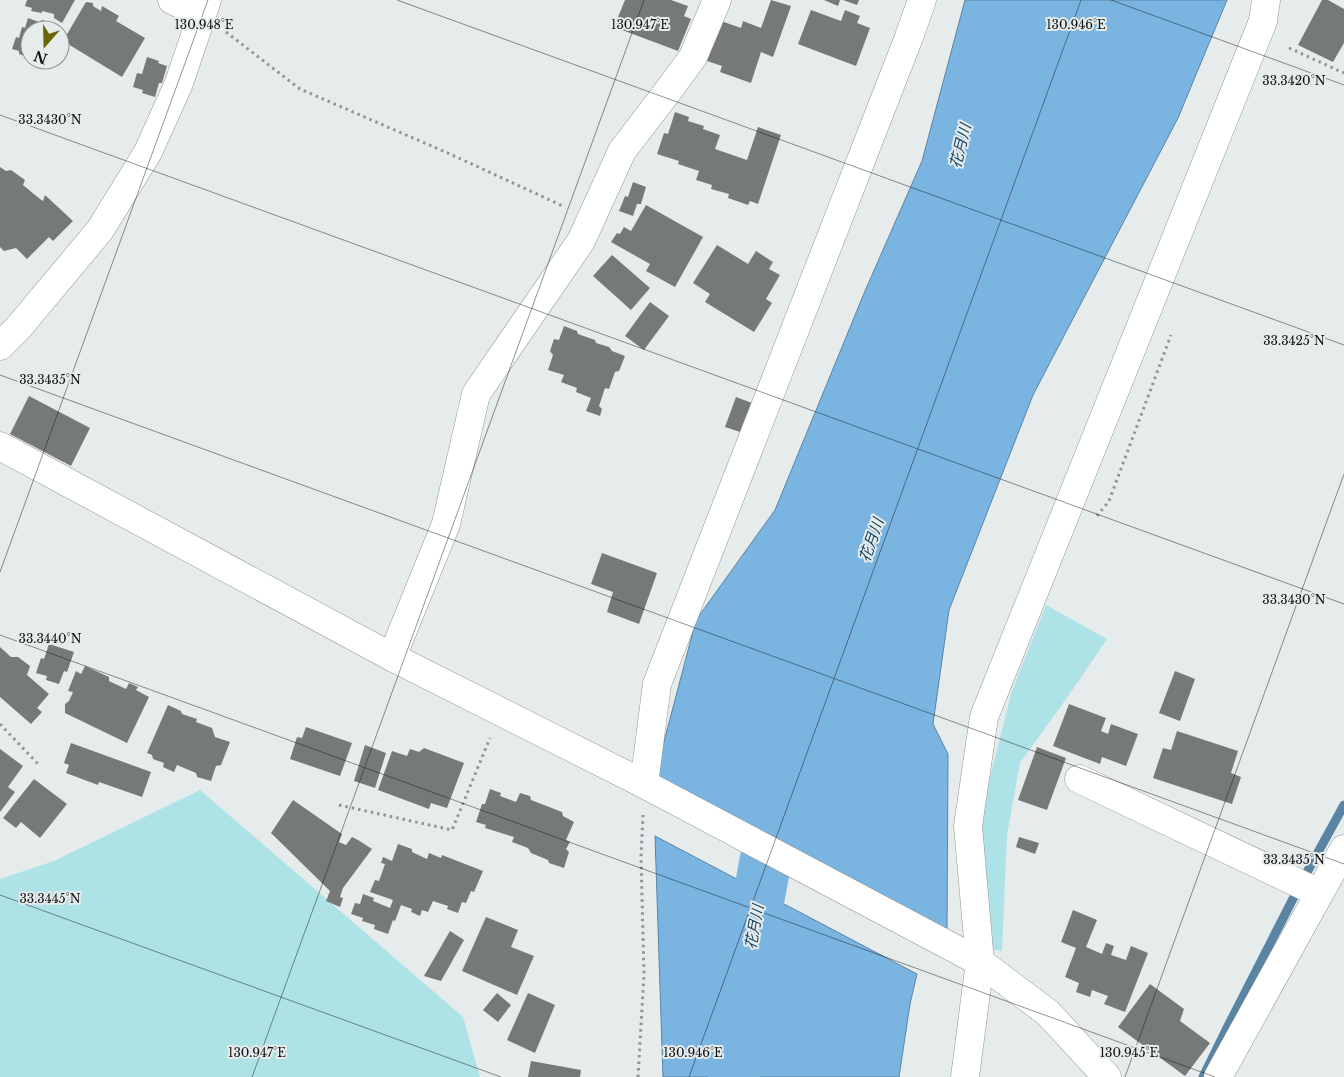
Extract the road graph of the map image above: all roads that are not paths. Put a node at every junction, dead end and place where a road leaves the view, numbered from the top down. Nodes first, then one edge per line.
1 (172, 0) edge
2 (717, 0) edge
3 (922, 0) edge
4 (1266, 0) edge
5 (205, 7) edge
6 (0, 346) edge
7 (0, 446) edge
8 (392, 656) junction
9 (1079, 779) dead end
10 (644, 784) junction
11 (1344, 849) edge
12 (1319, 894) junction
13 (970, 956) junction
14 (965, 1077) edge
15 (1107, 1077) edge
16 (1218, 1077) edge

1 - 5 street
2 - 8 street
3 - 10 street
4 - 13 street
5 - 6 street
7 - 8 street
8 - 10 street
9 - 12 street
10 - 13 street
11 - 12 street
12 - 16 street
13 - 14 street
13 - 15 street

